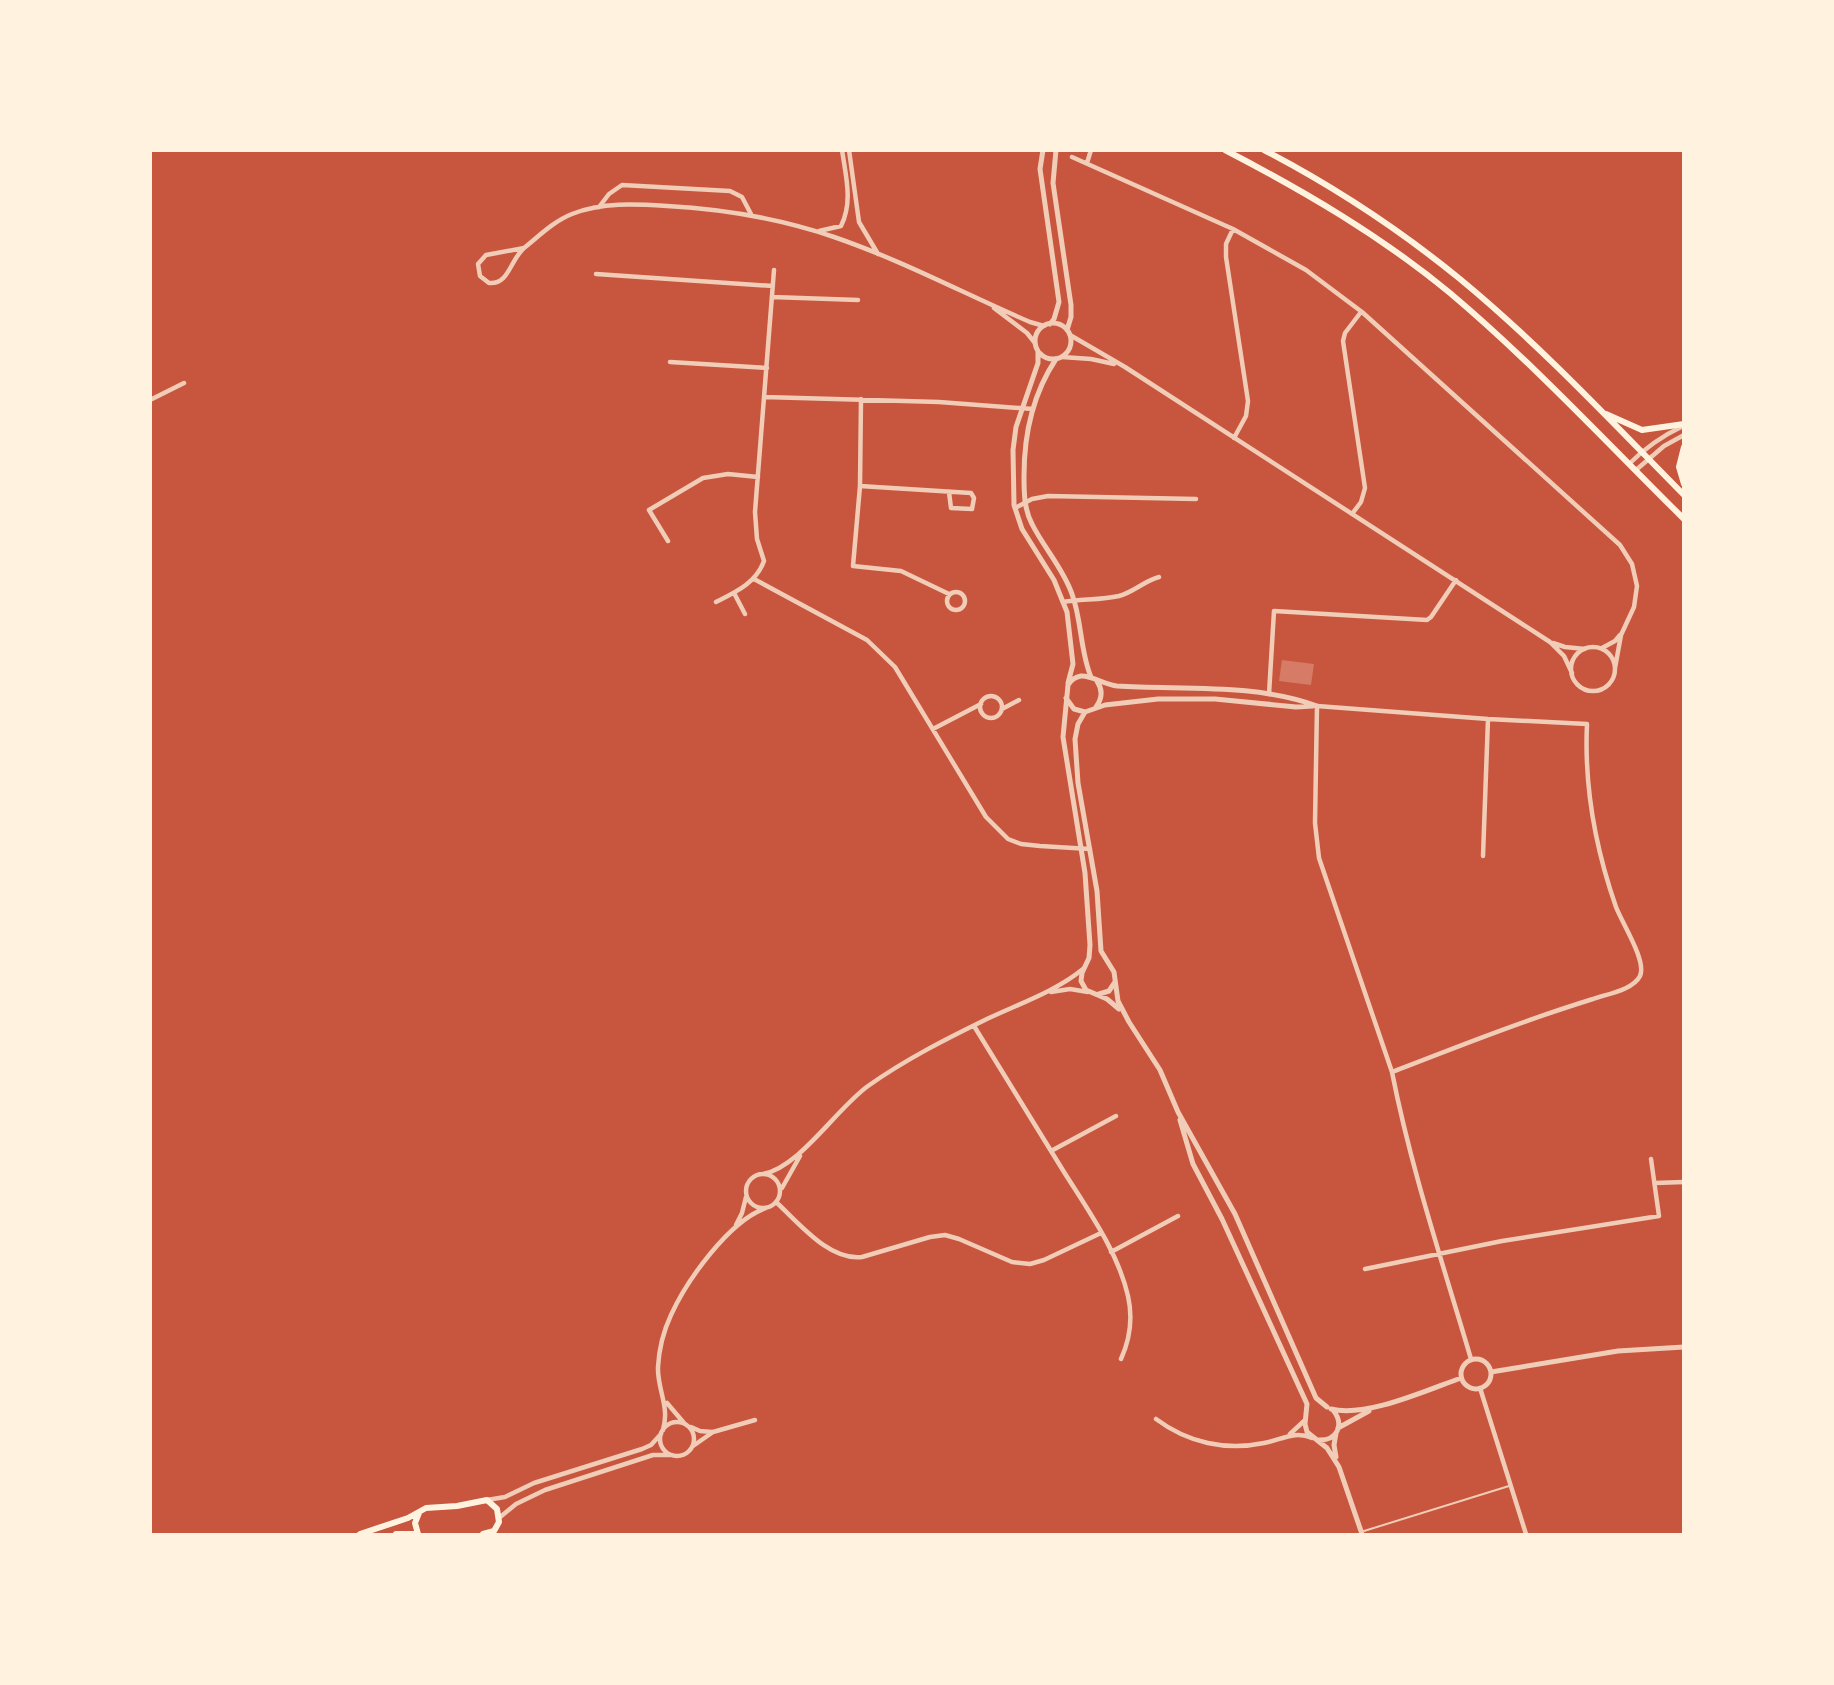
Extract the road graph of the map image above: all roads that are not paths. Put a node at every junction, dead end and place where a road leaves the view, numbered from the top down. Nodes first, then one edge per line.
1 (842, 150) edge
2 (849, 150) edge
3 (1043, 150) edge
4 (1056, 150) edge
5 (1091, 150) edge
6 (1225, 150) edge
7 (1264, 150) edge
8 (1072, 157) dead end
9 (1087, 163) junction
10 (599, 207) junction
11 (752, 217) junction
12 (1233, 229) junction
13 (817, 232) junction
14 (524, 248) junction
15 (878, 255) junction
16 (774, 270) dead end
17 (596, 274) dead end
18 (773, 286) junction
19 (772, 298) junction
20 (858, 300) dead end
21 (991, 305) junction
22 (1362, 312) junction
23 (1047, 325) junction
24 (1068, 333) junction
25 (1035, 343) junction
26 (1038, 351) junction
27 (1059, 358) junction
28 (670, 362) dead end
29 (1125, 367) junction
30 (766, 368) junction
31 (184, 383) dead end
32 (764, 397) junction
33 (861, 399) junction
34 (150, 400) edge
35 (1021, 407) junction
36 (1033, 409) junction
37 (1601, 411) junction
38 (1684, 425) edge
39 (1684, 435) edge
40 (1234, 438) junction
41 (1684, 447) edge
42 (1641, 452) junction
43 (1648, 458) junction
44 (1629, 464) junction
45 (1635, 471) junction
46 (758, 477) junction
47 (1684, 484) edge
48 (860, 486) junction
49 (949, 492) junction
50 (1684, 495) edge
51 (1196, 499) dead end
52 (1025, 503) junction
53 (1015, 508) junction
54 (1352, 514) junction
55 (1684, 519) edge
56 (668, 541) dead end
57 (1159, 577) dead end
58 (754, 579) junction
59 (1456, 580) junction
60 (734, 593) junction
61 (949, 594) junction
62 (1074, 600) junction
63 (716, 602) dead end
64 (1063, 602) junction
65 (745, 614) dead end
66 (1621, 635) junction
67 (1550, 642) junction
68 (1599, 648) junction
69 (1586, 649) junction
70 (1615, 668) junction
71 (1572, 673) junction
72 (1093, 679) junction
73 (1068, 685) junction
74 (1269, 694) junction
75 (1065, 696) junction
76 (1019, 700) dead end
77 (981, 704) junction
78 (1317, 706) junction
79 (1096, 707) junction
80 (1002, 710) junction
81 (1085, 712) junction
82 (1488, 719) junction
83 (933, 729) junction
84 (1081, 848) junction
85 (1090, 849) junction
86 (1483, 856) dead end
87 (1108, 963) junction
88 (1085, 967) junction
89 (1115, 980) junction
90 (1088, 992) junction
91 (1040, 995) junction
92 (1096, 995) junction
93 (1124, 1014) junction
94 (974, 1026) junction
95 (1392, 1072) junction
96 (1178, 1112) junction
97 (1116, 1116) dead end
98 (812, 1140) junction
99 (1051, 1151) junction
100 (1651, 1159) dead end
101 (763, 1174) junction
102 (1684, 1182) edge
103 (1655, 1184) junction
104 (780, 1192) junction
105 (746, 1194) junction
106 (776, 1202) junction
107 (766, 1208) junction
108 (1178, 1216) dead end
109 (732, 1231) junction
110 (1101, 1233) junction
111 (1111, 1252) junction
112 (1440, 1253) junction
113 (1365, 1269) dead end
114 (1684, 1347) edge
115 (1121, 1359) dead end
116 (1471, 1359) junction
117 (1491, 1372) junction
118 (1461, 1378) junction
119 (1480, 1388) junction
120 (664, 1398) junction
121 (1379, 1406) junction
122 (1329, 1408) junction
123 (1306, 1418) junction
124 (1156, 1419) dead end
125 (755, 1420) dead end
126 (686, 1425) junction
127 (1337, 1431) junction
128 (662, 1432) junction
129 (713, 1432) junction
130 (1287, 1436) junction
131 (1315, 1439) junction
132 (690, 1450) junction
133 (672, 1455) junction
134 (1339, 1467) junction
135 (1510, 1486) junction
136 (487, 1500) junction
137 (421, 1511) junction
138 (499, 1518) junction
139 (497, 1531) edge
140 (1362, 1533) edge
141 (360, 1535) edge
142 (397, 1535) edge
143 (417, 1535) edge
144 (484, 1535) edge
145 (1526, 1535) edge

1 - 13 street
2 - 15 street
3 - 23 street
4 - 24 street
5 - 9 street
6 - 44 main road
7 - 37 main road
8 - 9 street
9 - 12 street
10 - 11 street
10 - 11 street
10 - 14 street
11 - 13 street
12 - 22 street
12 - 40 street
13 - 15 street
14 - 14 street
15 - 21 street
16 - 18 street
17 - 18 street
18 - 19 street
19 - 20 street
19 - 30 street
21 - 23 street
21 - 25 street
22 - 54 street
22 - 66 street
23 - 24 street
23 - 25 street
24 - 27 street
24 - 29 street
25 - 26 street
26 - 27 street
26 - 35 street
27 - 29 street
27 - 36 street
28 - 30 street
29 - 40 street
30 - 32 street
31 - 34 street
32 - 33 street
32 - 46 street
33 - 35 street
33 - 48 street
35 - 36 street
35 - 53 street
36 - 52 street
37 - 38 main road
37 - 42 main road
38 - 42 street
39 - 43 street
40 - 54 street
41 - 47 main road
42 - 43 main road
42 - 44 street
43 - 45 street
43 - 50 main road
44 - 45 main road
45 - 55 main road
46 - 56 street
46 - 58 street
48 - 49 street
48 - 61 street
49 - 49 street
51 - 52 street
52 - 53 street
52 - 62 street
53 - 64 street
54 - 59 street
57 - 62 street
58 - 60 street
58 - 83 street
59 - 67 street
59 - 74 street
60 - 63 street
60 - 65 street
61 - 61 street
62 - 64 street
62 - 72 street
64 - 73 street
66 - 68 street
66 - 70 street
67 - 69 street
67 - 71 street
68 - 69 street
68 - 70 street
69 - 71 street
70 - 71 street
72 - 73 street
72 - 74 street
72 - 79 street
73 - 75 street
74 - 78 street
75 - 81 street
75 - 84 street
76 - 80 street
77 - 80 street
77 - 80 street
77 - 83 street
78 - 79 street
78 - 82 street
78 - 95 street
79 - 81 street
81 - 85 street
82 - 86 street
82 - 95 street
83 - 84 street
84 - 85 street
84 - 88 street
85 - 87 street
87 - 88 street
87 - 89 street
88 - 90 street
88 - 91 street
89 - 92 street
89 - 93 street
90 - 91 street
90 - 92 street
91 - 94 street
92 - 93 street
93 - 96 street
94 - 98 street
94 - 99 street
95 - 112 street
96 - 122 street
96 - 123 street
97 - 99 street
98 - 101 street
98 - 104 street
99 - 110 street
100 - 103 street
101 - 104 street
101 - 105 street
102 - 103 street
103 - 112 street
104 - 106 street
105 - 107 street
105 - 109 street
106 - 107 street
106 - 110 street
107 - 109 street
108 - 111 street
109 - 120 street
110 - 111 street
111 - 115 street
112 - 113 street
112 - 116 street
114 - 117 street
116 - 117 street
116 - 118 street
117 - 119 street
118 - 119 street
118 - 121 street
119 - 135 street
120 - 126 street
120 - 128 street
121 - 122 street
121 - 127 street
122 - 123 street
122 - 127 street
123 - 130 street
123 - 131 street
124 - 130 street
125 - 129 street
126 - 128 street
126 - 129 street
126 - 132 street
127 - 131 street
127 - 134 street
128 - 133 street
128 - 136 street
129 - 132 street
130 - 131 street
131 - 134 street
132 - 133 street
133 - 138 street
134 - 140 street
135 - 140 lane
135 - 145 street
136 - 137 main road
136 - 138 main road
137 - 141 main road
137 - 143 main road
138 - 139 main road
139 - 144 main road
142 - 143 main road

